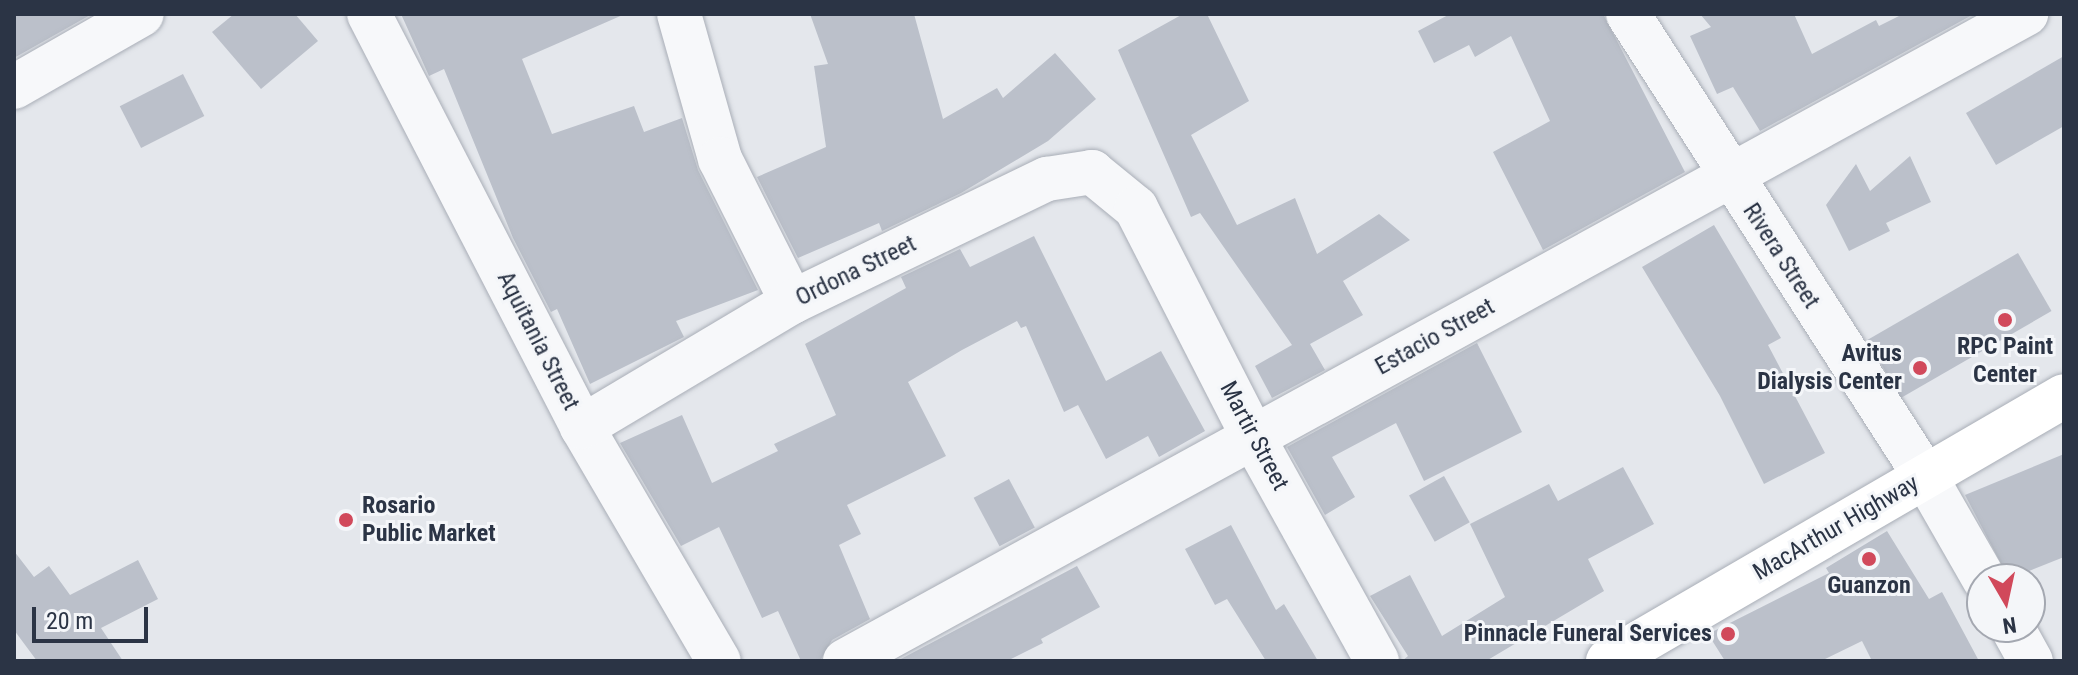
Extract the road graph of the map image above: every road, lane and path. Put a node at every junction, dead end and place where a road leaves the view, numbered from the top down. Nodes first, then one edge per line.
1 (142, 14) edge
2 (369, 14) edge
3 (679, 14) edge
4 (1628, 14) edge
5 (2026, 14) edge
6 (14, 87) edge
7 (1728, 175) junction
8 (1136, 208) joint
9 (792, 302) junction
10 (2064, 396) edge
11 (582, 427) junction
12 (1254, 439) junction
13 (1925, 476) junction
14 (1975, 563) edge
15 (2021, 643) edge
16 (719, 661) edge
17 (845, 661) edge
18 (1377, 661) edge
19 (1608, 661) edge
20 (2031, 661) edge

1 - 6 street
2 - 11 street, Aquitania Street
3 - 9 street
4 - 7 street, Rivera Street
5 - 7 street, Estacio Street
7 - 12 street, Estacio Street
7 - 13 street, Rivera Street
8 - 9 street, Ordona Street
8 - 12 street, Martir Street
9 - 11 street, Ordona Street
10 - 13 highway, MacArthur Highway
11 - 16 street, Aquitania Street
12 - 17 street, Estacio Street
12 - 18 street, Martir Street
13 - 14 street, Rivera Street
13 - 19 highway, MacArthur Highway
15 - 20 street

